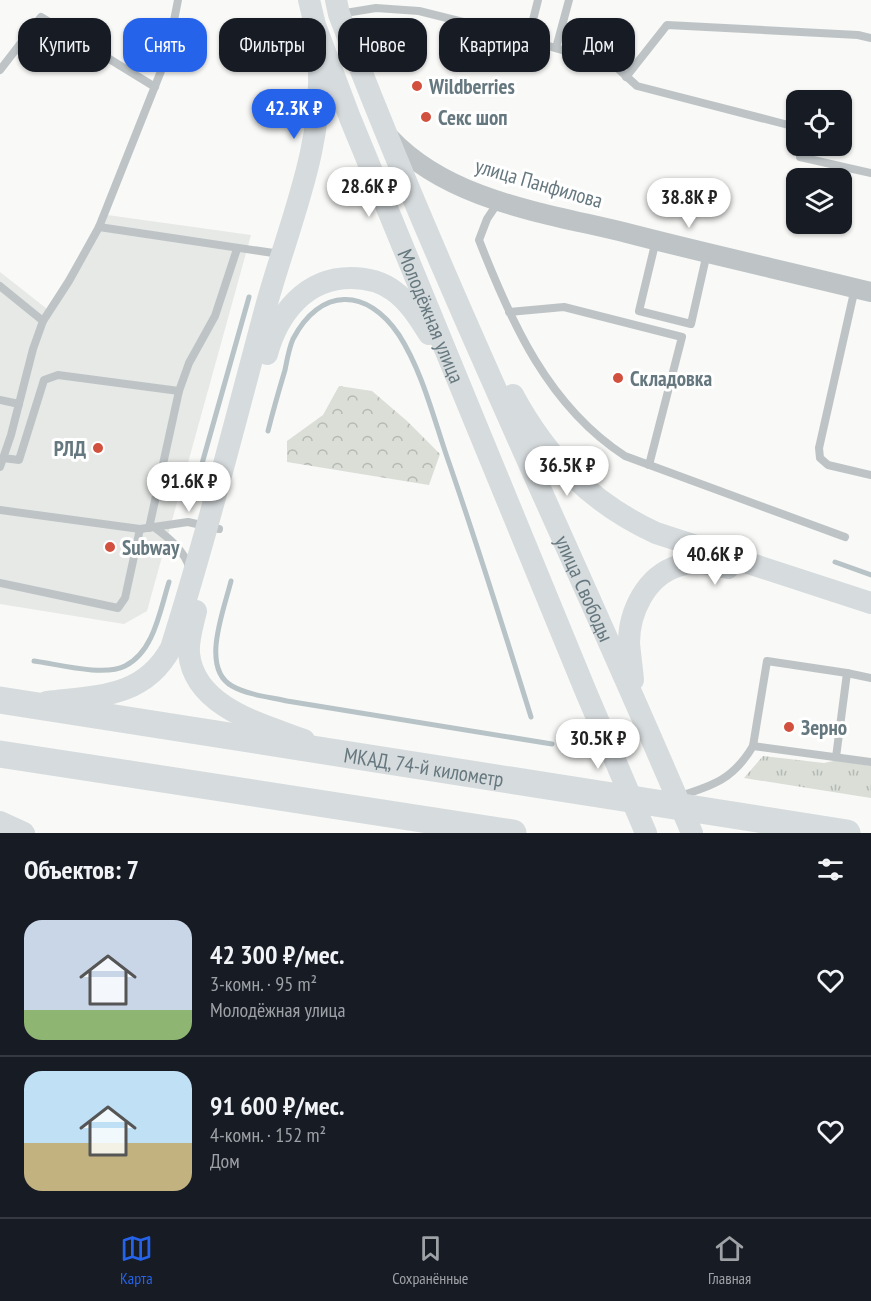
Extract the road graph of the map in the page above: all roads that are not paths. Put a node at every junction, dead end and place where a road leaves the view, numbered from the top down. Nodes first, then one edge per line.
1 (178, 0) edge
2 (309, 0) edge
3 (538, 0) edge
4 (569, 0) edge
5 (337, 7) edge
6 (313, 18) edge
7 (445, 18) edge
8 (534, 18) edge
9 (871, 38) edge
10 (550, 46) edge
11 (556, 48) junction
12 (326, 54) edge
13 (0, 70) edge
14 (320, 72) edge
15 (626, 77) junction
16 (155, 87) junction
17 (786, 124) edge
18 (384, 132) junction
19 (800, 156) edge
20 (871, 173) edge
21 (499, 201) junction
22 (99, 227) junction
23 (656, 240) junction
24 (237, 249) junction
25 (707, 253) junction
26 (281, 254) junction
27 (0, 286) edge
28 (863, 290) edge
29 (462, 312) junction
30 (509, 312) junction
31 (43, 321) junction
32 (179, 391) junction
33 (465, 396) junction
34 (0, 400) edge
35 (19, 404) junction
36 (3, 458) junction
37 (649, 465) junction
38 (0, 467) edge
39 (871, 475) edge
40 (0, 510) edge
41 (212, 527) junction
42 (147, 528) junction
43 (845, 537) dead end
44 (192, 577) junction
45 (0, 583) edge
46 (871, 603) edge
47 (871, 617) edge
48 (847, 673) junction
49 (871, 678) edge
50 (635, 699) junction
51 (0, 700) edge
52 (27, 704) junction
53 (753, 746) junction
54 (0, 753) edge
55 (336, 753) junction
56 (836, 757) junction
57 (871, 762) edge
58 (656, 803) junction
59 (0, 822) edge
60 (24, 833) edge
61 (513, 833) edge
62 (646, 833) edge
63 (692, 833) edge
64 (847, 833) edge

1 - 16 lane
2 - 6 main road, Молодёжная улица
3 - 8 lane
4 - 11 lane
5 - 7 lane
5 - 18 main road, Молодёжная улица
9 - 15 lane
10 - 11 lane
11 - 15 lane
12 - 33 main road, Молодёжная улица
13 - 16 lane
14 - 26 main road
15 - 17 lane
16 - 22 lane
18 - 21 street, улица Панфилова
18 - 29 main road, Молодёжная улица
19 - 20 lane
21 - 23 street, улица Панфилова
21 - 30 lane
22 - 24 lane
22 - 31 lane
23 - 25 street, улица Панфилова
23 - 25 lane
24 - 26 lane
24 - 32 lane
25 - 28 street, улица Панфилова
26 - 41 main road
27 - 31 lane
28 - 39 lane
29 - 46 main road
29 - 50 main road, улица Свободы
30 - 37 lane
30 - 37 lane
31 - 35 lane
32 - 36 lane
32 - 42 lane
33 - 41 main road
33 - 62 main road, улица Свободы
34 - 35 lane
35 - 36 lane
36 - 38 lane
37 - 43 lane
40 - 42 lane
41 - 42 lane
41 - 44 main road
41 - 55 main road
42 - 44 lane
42 - 45 lane
44 - 52 main road
47 - 50 main road
48 - 49 lane
48 - 53 lane
48 - 56 lane
50 - 63 main road, улица Свободы
51 - 52 highway, МКАД, 74-й километр
52 - 55 highway, МКАД, 74-й километр
53 - 56 lane
53 - 58 lane
54 - 61 highway
55 - 58 highway, МКАД, 74-й километр
56 - 57 lane
58 - 64 highway, МКАД, 74-й километр
59 - 60 main road

